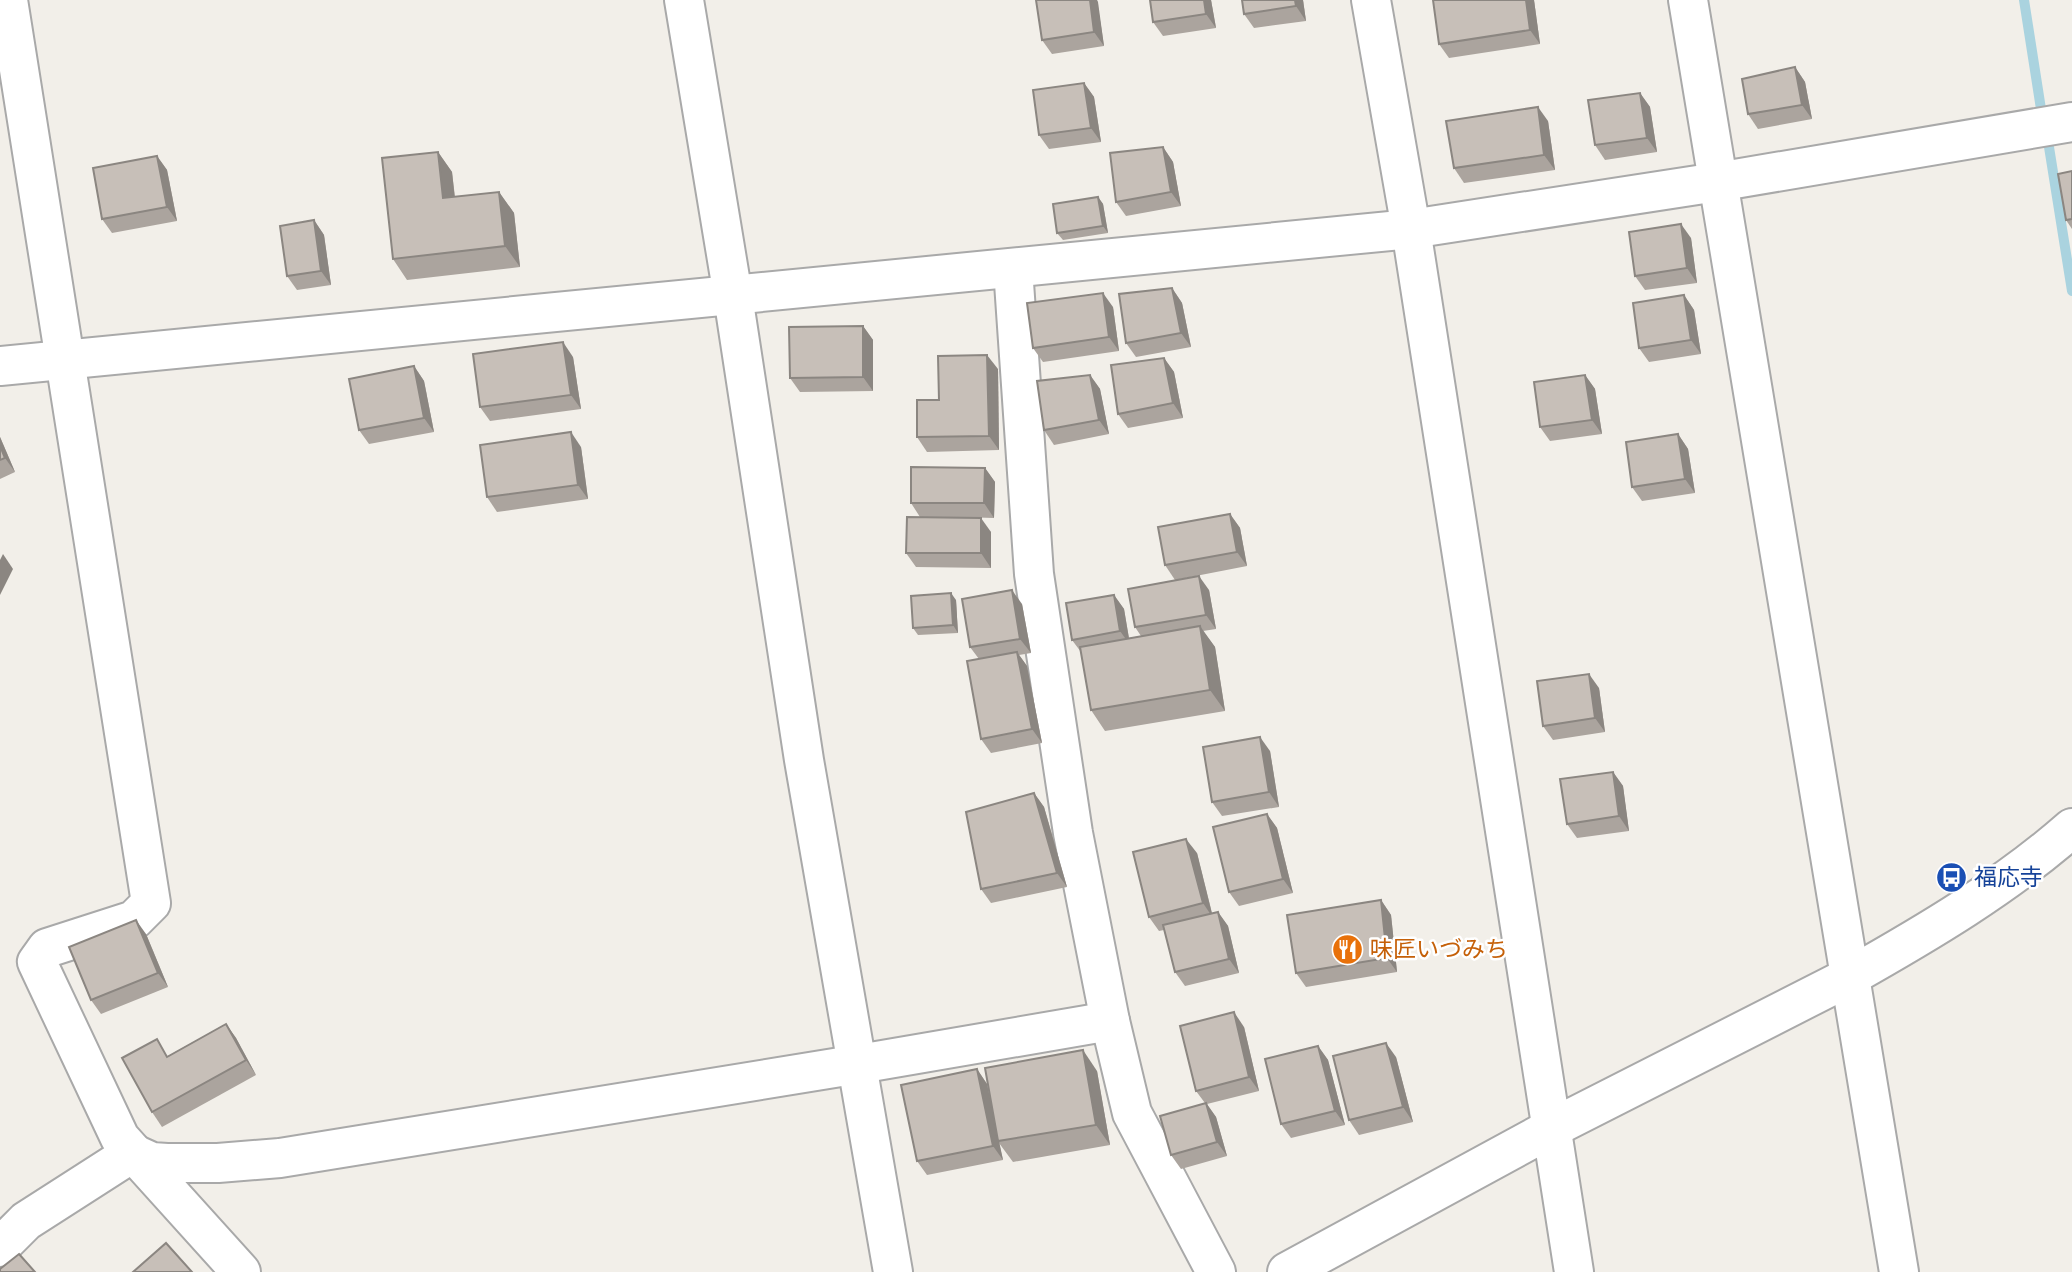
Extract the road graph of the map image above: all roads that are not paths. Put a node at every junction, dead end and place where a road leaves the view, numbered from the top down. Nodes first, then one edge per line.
1 (8, 0) edge
2 (684, 0) edge
3 (1371, 0) edge
4 (1688, 0) edge
5 (2072, 122) edge
6 (1717, 182) junction
7 (1411, 229) junction
8 (1013, 268) junction
9 (733, 296) junction
10 (65, 360) junction
11 (0, 366) edge
12 (2072, 828) edge
13 (1849, 976) junction
14 (1110, 1021) junction
15 (859, 1065) junction
16 (1550, 1129) junction
17 (132, 1153) junction
18 (0, 1247) edge
19 (240, 1272) edge
20 (893, 1272) edge
21 (1216, 1272) edge
22 (1287, 1272) edge
23 (1574, 1272) edge
24 (1899, 1272) edge

1 - 10 street
2 - 9 street
3 - 7 street
4 - 6 street
5 - 6 street
6 - 7 street
6 - 13 street
7 - 8 street
7 - 16 street
8 - 9 street
8 - 14 street
9 - 10 street
9 - 15 street
10 - 11 street
10 - 17 street
12 - 13 street
13 - 16 street
13 - 24 street
14 - 15 street
14 - 21 street
15 - 17 street
15 - 20 street
16 - 22 street
16 - 23 street
17 - 18 street
17 - 19 street

